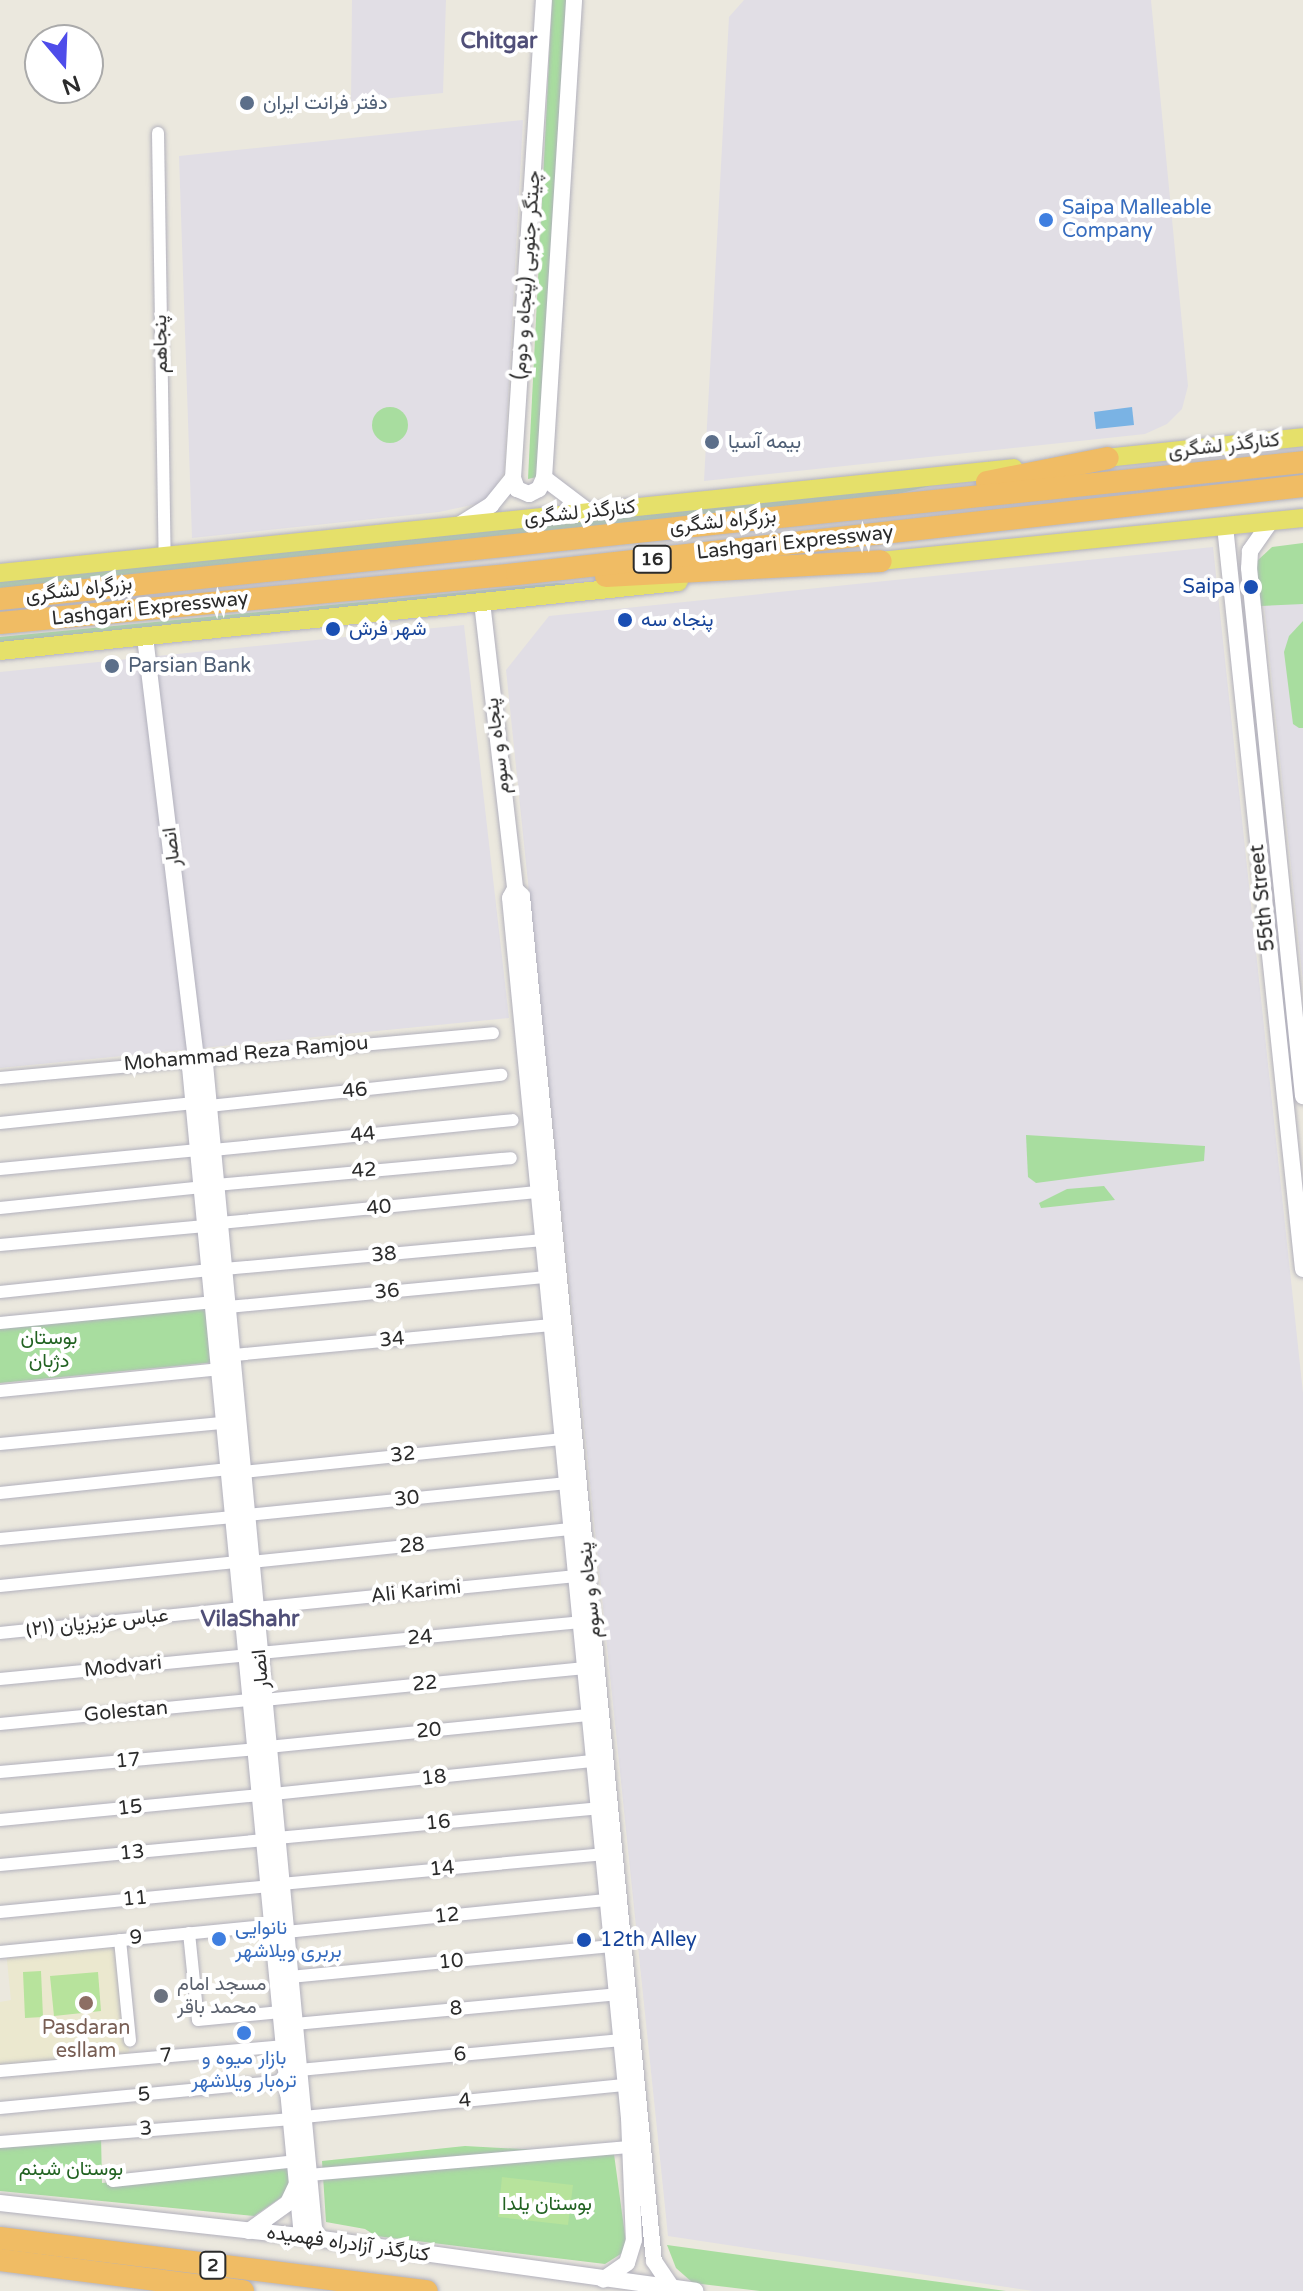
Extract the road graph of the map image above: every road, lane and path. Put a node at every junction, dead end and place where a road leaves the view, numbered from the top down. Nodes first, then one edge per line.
1 (544, 0) edge
2 (574, 0) edge
3 (158, 133) dead end
4 (1303, 437) edge
5 (1108, 458) junction
6 (1303, 462) edge
7 (513, 478) junction
8 (544, 478) junction
9 (1303, 486) edge
10 (908, 503) junction
11 (589, 512) junction
12 (1303, 518) edge
13 (1271, 521) junction
14 (459, 525) junction
15 (1225, 526) junction
16 (165, 556) junction
17 (1249, 559) junction
18 (1225, 560) junction
19 (881, 561) junction
20 (0, 573) edge
21 (517, 574) junction
22 (0, 599) edge
23 (482, 602) junction
24 (0, 623) edge
25 (145, 637) junction
26 (0, 651) edge
27 (515, 889) junction
28 (493, 1033) dead end
29 (196, 1057) junction
30 (501, 1075) dead end
31 (0, 1078) edge
32 (1285, 1093) junction
33 (1303, 1094) edge
34 (201, 1105) junction
35 (513, 1120) dead end
36 (0, 1123) edge
37 (206, 1150) junction
38 (511, 1158) dead end
39 (0, 1169) edge
40 (209, 1186) junction
41 (539, 1192) junction
42 (0, 1208) edge
43 (213, 1225) junction
44 (544, 1240) junction
45 (0, 1245) edge
46 (1303, 1269) edge
47 (217, 1270) junction
48 (547, 1277) junction
49 (0, 1292) edge
50 (221, 1305) junction
51 (0, 1323) edge
52 (552, 1325) junction
53 (224, 1360) junction
54 (0, 1391) edge
55 (224, 1423) junction
56 (563, 1439) junction
57 (0, 1444) edge
58 (236, 1470) junction
59 (567, 1483) junction
60 (0, 1493) edge
61 (240, 1516) junction
62 (572, 1529) junction
63 (0, 1539) edge
64 (244, 1562) junction
65 (576, 1576) junction
66 (0, 1586) edge
67 (249, 1608) junction
68 (581, 1622) junction
69 (0, 1633) edge
70 (253, 1654) junction
71 (585, 1668) junction
72 (0, 1679) edge
73 (258, 1700) junction
74 (590, 1715) junction
75 (0, 1724) edge
76 (262, 1748) junction
77 (594, 1761) junction
78 (0, 1772) edge
79 (267, 1794) junction
80 (599, 1808) junction
81 (0, 1820) edge
82 (271, 1839) junction
83 (603, 1854) junction
84 (0, 1865) edge
85 (275, 1885) junction
86 (608, 1900) junction
87 (0, 1912) edge
88 (279, 1928) junction
89 (189, 1933) junction
90 (120, 1940) junction
91 (612, 1946) junction
92 (0, 1952) edge
93 (290, 1977) junction
94 (617, 1994) junction
95 (281, 2012) junction
96 (295, 2024) junction
97 (622, 2040) junction
98 (130, 2041) dead end
99 (285, 2046) junction
100 (0, 2071) edge
101 (294, 2076) junction
102 (626, 2085) junction
103 (0, 2108) edge
104 (298, 2118) junction
105 (635, 2118) junction
106 (0, 2142) edge
107 (629, 2147) junction
108 (297, 2161) junction
109 (304, 2178) junction
110 (113, 2181) dead end
111 (0, 2203) edge
112 (249, 2231) junction
113 (309, 2237) junction
114 (0, 2238) edge
115 (0, 2260) edge
116 (627, 2263) junction
117 (656, 2269) junction
118 (603, 2280) junction
119 (672, 2288) junction
120 (243, 2291) edge
121 (427, 2291) edge
122 (695, 2291) edge

1 - 7 street, چیتگر جنوبی (پنجاه و دوم)
2 - 8 street, چیتگر جنوبی (پنجاه و دوم)
3 - 16 street, پنجاهم
4 - 5 main road, کنارگذر لشگری
5 - 10 highway
5 - 11 main road, کنارگذر لشگری
6 - 10 highway, بزرگراه لشگری / 16
7 - 8 street
7 - 14 street
8 - 11 street
9 - 21 highway, Lashgari Expressway / 16
10 - 22 highway, بزرگراه لشگری / 16
11 - 14 main road, کنارگذر لشگری
12 - 13 main road
13 - 15 main road
13 - 17 street
14 - 16 main road, کنارگذر لشگری
15 - 18 street, 55th Street
15 - 19 main road
16 - 20 main road, کنارگذر لشگری
17 - 18 street
17 - 33 street, 55th Street
18 - 32 street, 55th Street
19 - 21 highway
19 - 23 main road
21 - 24 highway, Lashgari Expressway / 16
23 - 25 main road
23 - 27 street, پنجاه و سوم
25 - 26 main road
25 - 29 street, انصار
27 - 41 street, پنجاه و سوم
27 - 105 street, پنجاه و سوم
28 - 29 street, Mohammad Reza Ramjou
29 - 31 street, Mohammad Reza Ramjou
29 - 34 street, انصار
30 - 34 street, 46
32 - 33 street
32 - 46 street, 55th Street
34 - 36 street, 46
34 - 37 street, انصار
35 - 37 street, 44
37 - 39 street, 44
37 - 40 street, انصار
38 - 40 street, 42
40 - 42 street, 42
40 - 43 street, انصار
41 - 43 street, 40
41 - 44 street, پنجاه و سوم
43 - 45 street, 40
43 - 47 street, انصار
44 - 47 street, 38
44 - 48 street, پنجاه و سوم
47 - 49 street, 38
47 - 50 street, انصار
48 - 50 street, 36
48 - 52 street, پنجاه و سوم
50 - 51 street, 36
50 - 53 street, انصار
52 - 53 street, 34
52 - 56 street, پنجاه و سوم
53 - 54 street, 34
53 - 55 street, انصار
53 - 58 street, انصار
55 - 57 street
55 - 58 street, انصار
56 - 58 street, 32
56 - 59 street, پنجاه و سوم
58 - 60 street, 32
58 - 61 street, انصار
59 - 61 street, 30
59 - 62 street, پنجاه و سوم
61 - 63 street, 30
61 - 64 street, انصار
62 - 64 street, 28
62 - 65 street, پنجاه و سوم
64 - 66 street, 28
64 - 67 street, انصار
65 - 67 street, Ali Karimi
65 - 68 street, پنجاه و سوم
67 - 69 street, عباس عزیزیان (۲۱)
67 - 70 street, انصار
68 - 70 street, 24
68 - 71 street, پنجاه و سوم
70 - 72 street, Modvari
70 - 73 street, انصار
71 - 73 street, 22
71 - 74 street, پنجاه و سوم
73 - 75 street, Golestan
73 - 76 street, انصار
74 - 76 street, 20
74 - 77 street, پنجاه و سوم
76 - 78 street, 17
76 - 79 street, انصار
77 - 79 street, 18
77 - 80 street, پنجاه و سوم
79 - 81 street, 15
79 - 82 street, انصار
80 - 82 street, 16
80 - 83 street, پنجاه و سوم
82 - 84 street, 13
82 - 85 street, انصار
83 - 85 street, 14
83 - 86 street, پنجاه و سوم
85 - 87 street, 11
85 - 88 street, انصار
86 - 88 street, 12
86 - 91 street, پنجاه و سوم
88 - 89 street, 9
88 - 93 street, انصار
88 - 95 street, انصار
89 - 90 street, 9
89 - 95 street
90 - 92 street, 9
90 - 98 street
91 - 93 street, 10
91 - 94 street, پنجاه و سوم
93 - 96 street, انصار
94 - 96 street, 8
94 - 97 street, پنجاه و سوم
95 - 99 street, انصار
96 - 101 street, انصار
97 - 101 street, 6
97 - 102 street, پنجاه و سوم
99 - 100 street, 7
99 - 101 street, انصار
101 - 103 street, 5
101 - 104 street, انصار
102 - 104 street, 4
102 - 105 street, پنجاه و سوم
104 - 106 street, 3
104 - 108 street, انصار
104 - 109 street, انصار
105 - 107 street, پنجاه و سوم
105 - 117 street, پنجاه و سوم
107 - 109 street
107 - 116 street, پنجاه و سوم
108 - 109 street, انصار
108 - 110 street
109 - 112 street
109 - 113 street, انصار
111 - 112 street, کنارگذر آزادراه فهمیده
112 - 113 street, کنارگذر آزادراه فهمیده
113 - 118 street, کنارگذر آزادراه فهمیده
114 - 121 highway, 2
115 - 120 highway, 2
116 - 117 street
116 - 118 street
117 - 119 street
118 - 119 street, کنارگذر آزادراه فهمیده
119 - 122 street, کنارگذر آزادراه فهمیده

